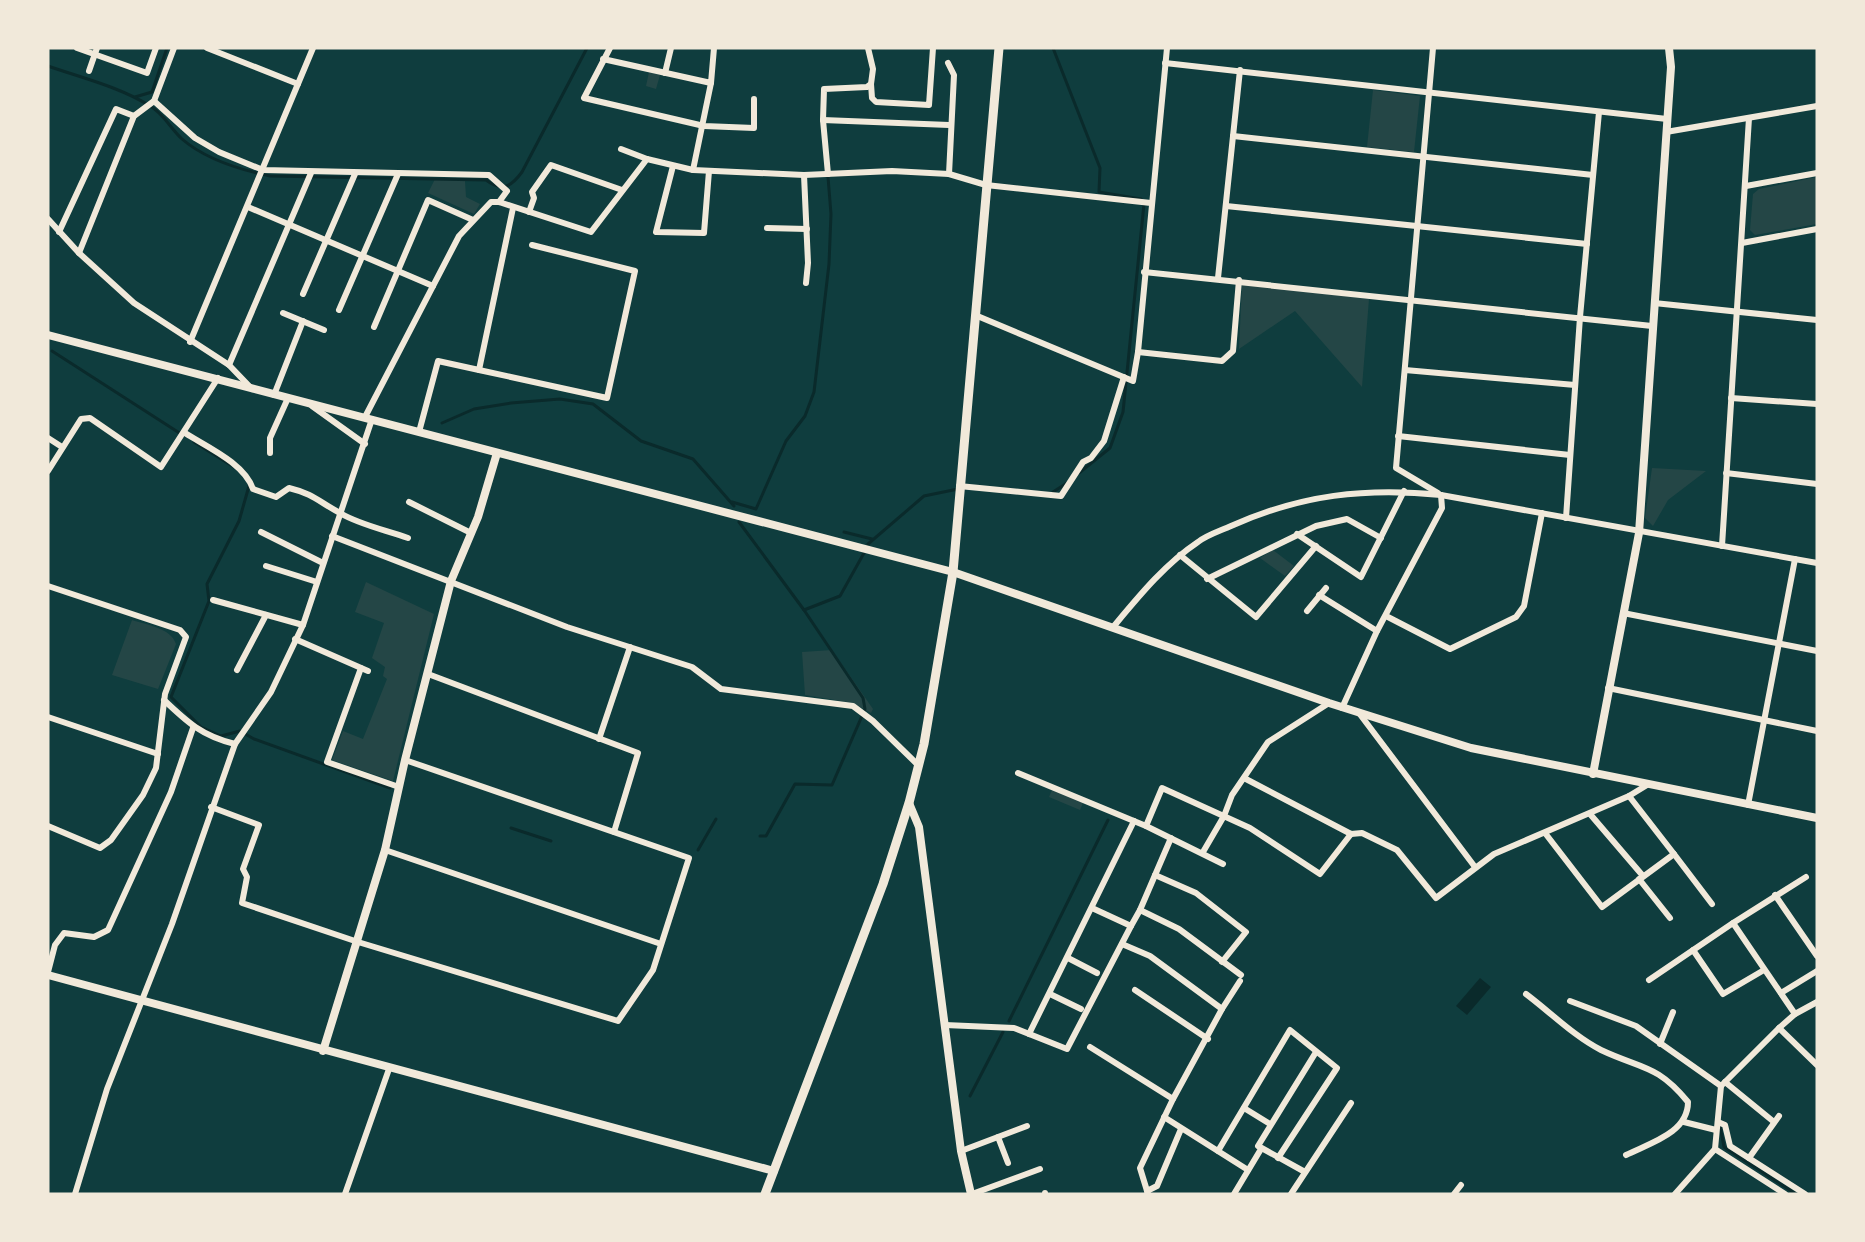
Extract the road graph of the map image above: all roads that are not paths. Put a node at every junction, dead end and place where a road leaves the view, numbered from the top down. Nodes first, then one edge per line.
1 (77, 48) edge
2 (156, 48) edge
3 (174, 48) edge
4 (207, 48) edge
5 (313, 48) edge
6 (610, 48) edge
7 (671, 48) edge
8 (714, 48) edge
9 (868, 48) edge
10 (933, 48) edge
11 (999, 48) edge
12 (1167, 48) edge
13 (1433, 48) edge
14 (1669, 48) edge
15 (96, 51) edge
16 (603, 59) junction
17 (948, 63) dead end
18 (1166, 63) junction
19 (1240, 70) junction
20 (88, 71) dead end
21 (665, 73) junction
22 (711, 83) junction
23 (298, 84) junction
24 (871, 84) junction
25 (1430, 93) junction
26 (754, 99) dead end
27 (154, 101) junction
28 (1817, 106) edge
29 (1599, 112) junction
30 (134, 116) junction
31 (1749, 118) junction
32 (1667, 119) junction
33 (823, 120) junction
34 (950, 125) junction
35 (704, 126) junction
36 (1666, 132) junction
37 (1233, 136) junction
38 (621, 149) dead end
39 (1424, 158) junction
40 (647, 159) junction
41 (673, 166) junction
42 (263, 170) junction
43 (693, 170) junction
44 (709, 171) junction
45 (312, 173) junction
46 (1817, 173) edge
47 (355, 174) junction
48 (398, 174) junction
49 (828, 174) junction
50 (949, 174) junction
51 (804, 175) junction
52 (1593, 175) junction
53 (986, 184) junction
54 (1746, 186) junction
55 (622, 190) junction
56 (499, 202) junction
57 (1151, 204) junction
58 (1226, 206) junction
59 (248, 207) junction
60 (513, 208) junction
61 (529, 212) junction
62 (48, 219) edge
63 (473, 220) junction
64 (289, 224) junction
65 (1418, 227) junction
66 (767, 228) dead end
67 (807, 229) junction
68 (1817, 230) edge
69 (59, 232) junction
70 (326, 240) junction
71 (1742, 243) junction
72 (1587, 244) junction
73 (532, 245) dead end
74 (79, 253) junction
75 (362, 256) junction
76 (399, 271) junction
77 (1144, 272) junction
78 (1218, 278) junction
79 (1239, 280) junction
80 (806, 283) dead end
81 (433, 286) junction
82 (303, 294) dead end
83 (1411, 298) junction
84 (1654, 303) junction
85 (339, 310) dead end
86 (1737, 312) junction
87 (284, 313) dead end
88 (975, 315) junction
89 (1580, 317) junction
90 (1817, 320) edge
91 (303, 321) junction
92 (1652, 326) junction
93 (374, 327) dead end
94 (324, 330) dead end
95 (48, 335) edge
96 (190, 342) junction
97 (1138, 352) junction
98 (229, 365) junction
99 (478, 370) junction
100 (1405, 370) junction
101 (1124, 377) junction
102 (218, 378) junction
103 (1575, 385) junction
104 (252, 389) junction
105 (274, 395) junction
106 (288, 398) junction
107 (1731, 398) junction
108 (310, 404) junction
109 (1817, 404) edge
110 (368, 418) junction
111 (419, 432) junction
112 (185, 433) junction
113 (1398, 436) junction
114 (48, 438) edge
115 (365, 444) junction
116 (62, 447) junction
117 (270, 453) dead end
118 (497, 453) junction
119 (1570, 455) junction
120 (48, 471) edge
121 (1726, 473) junction
122 (1817, 484) edge
123 (959, 486) junction
124 (1404, 491) junction
125 (1441, 495) junction
126 (409, 502) dead end
127 (339, 513) junction
128 (1542, 513) junction
129 (1566, 518) junction
130 (261, 532) dead end
131 (471, 533) junction
132 (1639, 533) junction
133 (1297, 534) junction
134 (332, 536) junction
135 (408, 538) dead end
136 (1381, 538) junction
137 (1316, 546) junction
138 (1722, 546) junction
139 (1180, 555) junction
140 (1795, 559) junction
141 (324, 563) junction
142 (1817, 563) edge
143 (266, 566) dead end
144 (953, 572) junction
145 (1207, 579) junction
146 (451, 581) junction
147 (317, 582) junction
148 (48, 586) edge
149 (1326, 588) dead end
150 (1319, 595) junction
151 (213, 600) dead end
152 (1307, 611) dead end
153 (1623, 613) junction
154 (266, 615) junction
155 (1386, 616) junction
156 (303, 625) junction
157 (1114, 626) junction
158 (1377, 631) junction
159 (295, 639) junction
160 (1778, 643) junction
161 (630, 647) junction
162 (1817, 651) edge
163 (361, 668) junction
164 (237, 670) dead end
165 (368, 671) dead end
166 (428, 674) junction
167 (1608, 688) junction
168 (164, 700) junction
169 (1329, 704) junction
170 (1342, 708) junction
171 (1359, 713) junction
172 (48, 717) edge
173 (1764, 719) junction
174 (193, 728) junction
175 (1817, 731) edge
176 (599, 739) junction
177 (234, 744) junction
178 (158, 754) junction
179 (405, 760) junction
180 (918, 765) junction
181 (1018, 773) dead end
182 (1593, 774) junction
183 (1244, 778) junction
184 (1647, 785) junction
185 (399, 787) junction
186 (1629, 796) junction
187 (909, 803) junction
188 (1748, 805) junction
189 (212, 807) junction
190 (1590, 814) junction
191 (1224, 816) junction
192 (1817, 818) edge
193 (1134, 821) junction
194 (48, 826) edge
195 (1146, 826) junction
196 (614, 832) junction
197 (1545, 833) junction
198 (1351, 834) junction
199 (1172, 838) junction
200 (385, 850) junction
201 (1203, 852) junction
202 (1674, 854) junction
203 (1223, 864) dead end
204 (1475, 867) junction
205 (1155, 875) junction
206 (1806, 877) dead end
207 (1641, 878) junction
208 (1775, 895) junction
209 (1712, 904) dead end
210 (1092, 908) junction
211 (1140, 910) junction
212 (1670, 918) dead end
213 (1732, 923) junction
214 (1131, 926) junction
215 (358, 942) junction
216 (661, 944) junction
217 (1122, 944) junction
218 (1693, 950) junction
219 (1817, 956) edge
220 (1068, 958) junction
221 (1222, 962) junction
222 (1764, 970) junction
223 (1817, 971) edge
224 (1096, 973) dead end
225 (48, 974) edge
226 (1648, 980) dead end
227 (1136, 990) dead end
228 (1150, 990) dead end
229 (1781, 993) junction
230 (1050, 994) junction
231 (1526, 994) dead end
232 (1145, 996) junction
233 (143, 1000) junction
234 (1570, 1001) dead end
235 (1817, 1002) edge
236 (1175, 1006) dead end
237 (1222, 1008) junction
238 (1081, 1009) dead end
239 (1673, 1012) dead end
240 (1170, 1013) junction
241 (1795, 1014) junction
242 (945, 1025) junction
243 (1779, 1028) junction
244 (1029, 1034) junction
245 (1208, 1039) junction
246 (1660, 1044) junction
247 (1090, 1047) dead end
248 (323, 1051) junction
249 (1113, 1051) dead end
250 (1316, 1052) junction
251 (1109, 1058) junction
252 (1817, 1065) edge
253 (389, 1069) junction
254 (1158, 1080) dead end
255 (1723, 1084) junction
256 (1153, 1087) junction
257 (1173, 1100) junction
258 (1350, 1104) dead end
259 (1244, 1108) junction
260 (1779, 1116) dead end
261 (1164, 1117) junction
262 (1684, 1122) junction
263 (1718, 1122) junction
264 (1774, 1122) junction
265 (1270, 1124) junction
266 (1027, 1126) dead end
267 (1181, 1129) junction
268 (1716, 1130) junction
269 (998, 1137) junction
270 (1261, 1149) junction
271 (1715, 1149) junction
272 (961, 1151) junction
273 (1218, 1151) junction
274 (1626, 1155) dead end
275 (1278, 1158) junction
276 (1749, 1158) junction
277 (1008, 1163) dead end
278 (1040, 1169) dead end
279 (1248, 1170) junction
280 (774, 1172) junction
281 (1305, 1172) junction
282 (1461, 1185) dead end
283 (1148, 1193) edge
284 (75, 1194) edge
285 (345, 1194) edge
286 (765, 1194) edge
287 (972, 1194) edge
288 (1234, 1194) edge
289 (1291, 1194) edge
290 (1454, 1194) edge
291 (1675, 1194) edge
292 (1785, 1194) edge
293 (1805, 1194) edge

1 - 15 street
2 - 15 street
3 - 27 street
4 - 23 street
5 - 23 street
6 - 16 street
7 - 21 street
8 - 22 street
9 - 24 street
10 - 24 street
11 - 53 main road
12 - 18 street
13 - 25 street
14 - 32 street
15 - 20 street
16 - 21 street
16 - 35 street
17 - 34 street
18 - 19 street
18 - 57 street
19 - 25 street
19 - 37 street
21 - 22 street
22 - 35 street
23 - 42 street
24 - 33 street
25 - 29 street
25 - 39 street
26 - 35 street
27 - 30 street
27 - 42 street
28 - 31 street
29 - 32 street
29 - 52 street
30 - 69 street
30 - 74 street
31 - 36 street
31 - 54 street
32 - 36 street
33 - 34 street
33 - 49 street
34 - 50 street
35 - 43 street
36 - 84 street
37 - 39 street
37 - 58 street
38 - 40 street
39 - 52 street
39 - 65 street
40 - 41 street
40 - 55 street
41 - 43 street
41 - 44 street
42 - 45 street
42 - 59 street
43 - 44 street
44 - 51 street
45 - 47 street
45 - 64 street
46 - 54 street
47 - 48 street
47 - 70 street
48 - 56 street
48 - 75 street
49 - 50 street
49 - 51 street
50 - 53 street
51 - 67 street
52 - 72 street
53 - 57 street
53 - 88 main road
54 - 71 street
55 - 61 street
55 - 61 street
56 - 60 street
56 - 63 street
57 - 77 street
58 - 65 street
58 - 78 street
59 - 64 street
59 - 96 street
60 - 61 street
60 - 99 street
62 - 69 street
63 - 76 street
63 - 81 street
64 - 70 street
64 - 98 street
65 - 72 street
65 - 83 street
66 - 67 street
67 - 80 street
68 - 71 street
69 - 74 street
70 - 75 street
70 - 82 street
71 - 86 street
72 - 89 street
73 - 99 street
74 - 96 street
75 - 76 street
75 - 85 street
76 - 81 street
76 - 93 street
77 - 78 street
77 - 97 street
78 - 79 street
79 - 83 street
79 - 97 street
81 - 110 street
83 - 89 street
83 - 100 street
84 - 86 street
84 - 92 street
86 - 90 street
86 - 107 street
87 - 91 street
88 - 101 street
88 - 123 main road
89 - 92 street
89 - 103 street
91 - 94 street
91 - 105 street
92 - 132 street
95 - 102 main road
96 - 98 street
97 - 101 street
98 - 104 street
99 - 111 street
100 - 103 street
100 - 113 street
101 - 123 street
102 - 104 main road
102 - 112 street
103 - 119 street
104 - 105 main road
105 - 106 main road
106 - 108 main road
106 - 117 street
107 - 109 street
107 - 121 street
108 - 110 main road
108 - 115 street
110 - 111 main road
110 - 115 street
111 - 118 main road
112 - 116 street
112 - 127 street
113 - 119 street
113 - 125 street
114 - 116 street
115 - 127 street
116 - 120 street
118 - 131 street
118 - 144 main road
119 - 129 street
121 - 122 street
121 - 138 street
123 - 144 main road
124 - 125 street
124 - 136 street
124 - 139 street
125 - 128 street
125 - 155 street
126 - 131 street
127 - 134 street
127 - 135 street
128 - 129 street
128 - 155 street
129 - 132 street
130 - 141 street
131 - 146 street
132 - 138 street
132 - 153 street
133 - 136 street
133 - 137 street
133 - 145 street
134 - 141 street
134 - 146 street
136 - 137 street
137 - 145 street
138 - 140 street
139 - 145 street
139 - 157 street
140 - 142 street
140 - 160 street
141 - 147 street
143 - 147 street
144 - 157 main road
144 - 180 main road
146 - 161 street
146 - 166 street
147 - 156 street
148 - 168 street
149 - 150 street
150 - 152 street
150 - 158 street
151 - 154 street
153 - 160 street
153 - 167 street
154 - 156 street
154 - 164 street
155 - 158 street
156 - 159 street
157 - 169 main road
158 - 170 street
159 - 163 street
159 - 177 street
160 - 162 street
160 - 173 street
161 - 176 street
161 - 180 street
163 - 165 street
163 - 185 street
166 - 176 street
166 - 179 street
167 - 173 street
167 - 182 street
168 - 174 street
168 - 178 street
169 - 170 main road
169 - 183 street
170 - 171 main road
171 - 182 main road
171 - 204 street
172 - 178 street
173 - 175 street
173 - 188 street
174 - 177 street
174 - 225 street
176 - 196 street
177 - 189 street
178 - 194 street
179 - 185 street
179 - 196 street
180 - 187 main road
181 - 193 street
182 - 184 main road
183 - 191 street
183 - 198 street
184 - 186 street
184 - 188 main road
185 - 200 street
186 - 190 street
186 - 202 street
187 - 242 street
187 - 280 main road
188 - 192 main road
189 - 215 street
189 - 233 street
190 - 197 street
190 - 207 street
191 - 195 street
191 - 198 street
191 - 201 street
193 - 195 street
193 - 210 street
195 - 199 street
196 - 216 street
197 - 204 street
197 - 207 street
198 - 204 street
199 - 201 street
199 - 205 street
200 - 215 street
200 - 216 street
201 - 203 street
202 - 207 street
202 - 209 street
205 - 211 street
205 - 221 street
206 - 208 street
207 - 212 street
208 - 213 street
208 - 219 street
210 - 214 street
210 - 220 street
211 - 214 street
211 - 221 street
213 - 218 street
213 - 222 street
214 - 217 street
215 - 216 street
215 - 248 street
217 - 237 street
217 - 244 street
218 - 222 street
218 - 226 street
220 - 224 street
220 - 230 street
221 - 237 street
222 - 229 street
223 - 229 street
225 - 233 street
227 - 232 street
228 - 232 street
229 - 241 street
230 - 238 street
230 - 244 street
231 - 262 street
232 - 240 street
233 - 248 street
233 - 284 street
234 - 246 street
235 - 241 street
236 - 240 street
237 - 245 street
239 - 246 street
240 - 245 street
241 - 243 street
242 - 244 street
242 - 272 street
243 - 252 street
243 - 255 street
245 - 257 street
246 - 255 street
247 - 251 street
248 - 253 street
249 - 251 street
250 - 259 street
250 - 265 street
250 - 275 street
251 - 256 street
253 - 280 street
253 - 285 street
254 - 256 street
255 - 263 street
255 - 264 street
256 - 257 street
257 - 261 street
258 - 281 street
259 - 265 street
259 - 273 street
260 - 264 street
261 - 267 street
261 - 283 street
262 - 268 street
262 - 274 street
263 - 268 street
263 - 276 street
264 - 276 street
265 - 270 street
266 - 269 street
267 - 273 street
267 - 283 street
268 - 271 street
269 - 272 street
269 - 277 street
270 - 275 street
270 - 279 street
271 - 291 street
271 - 292 street
272 - 287 street
273 - 279 street
275 - 281 street
276 - 293 street
278 - 287 street
279 - 288 street
280 - 286 main road
281 - 289 street
282 - 290 street

